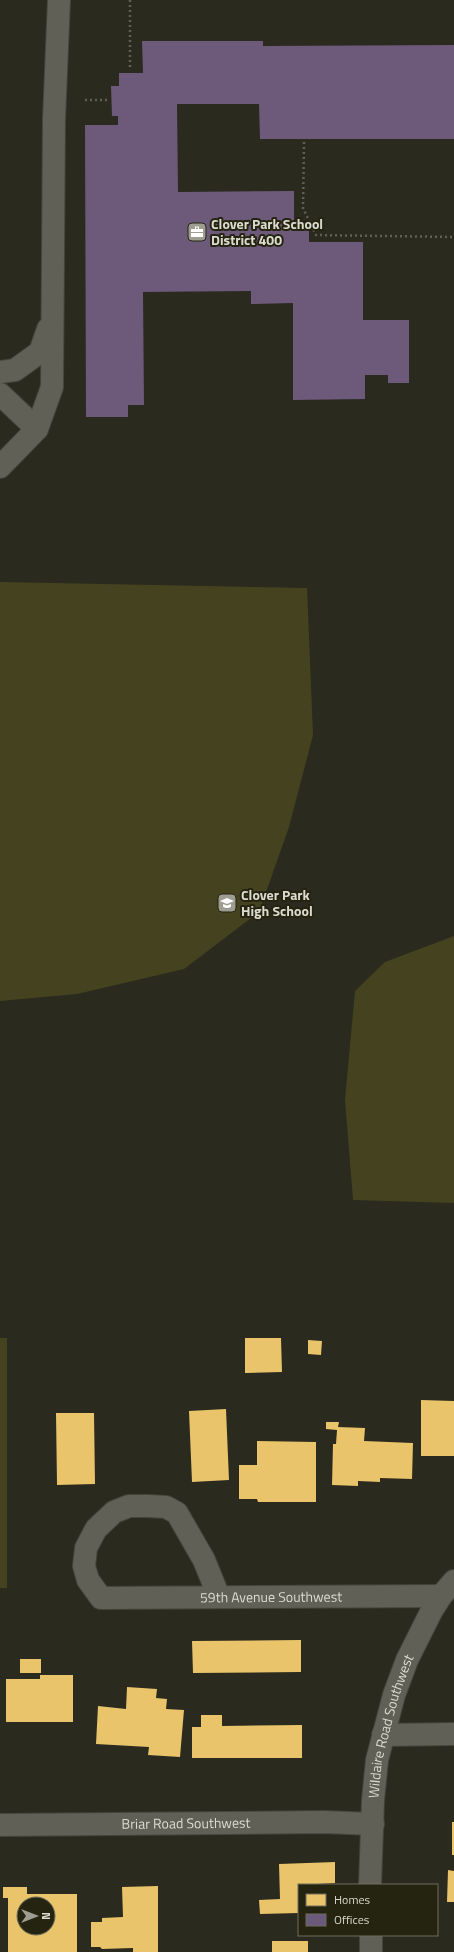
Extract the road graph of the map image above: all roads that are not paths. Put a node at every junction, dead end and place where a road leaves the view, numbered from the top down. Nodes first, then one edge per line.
1 (59, 0) edge
2 (52, 318) junction
3 (0, 372) edge
4 (0, 394) edge
5 (37, 429) junction
6 (0, 467) edge
7 (447, 1589) edge
8 (219, 1598) junction
9 (454, 1734) edge
10 (384, 1735) junction
11 (372, 1824) junction
12 (0, 1825) edge
13 (370, 1884) edge
14 (371, 1936) edge
15 (371, 1952) edge

1 - 2 street
2 - 3 street
2 - 5 street
4 - 5 street
5 - 6 street
7 - 8 street, 59th Avenue Southwest
7 - 10 street, Wildaire Road Southwest
8 - 8 street, 59th Avenue Southwest
9 - 10 street
10 - 11 street, Wildaire Road Southwest
11 - 12 street, Briar Road Southwest
11 - 13 street, Wildaire Road Southwest
14 - 15 street

